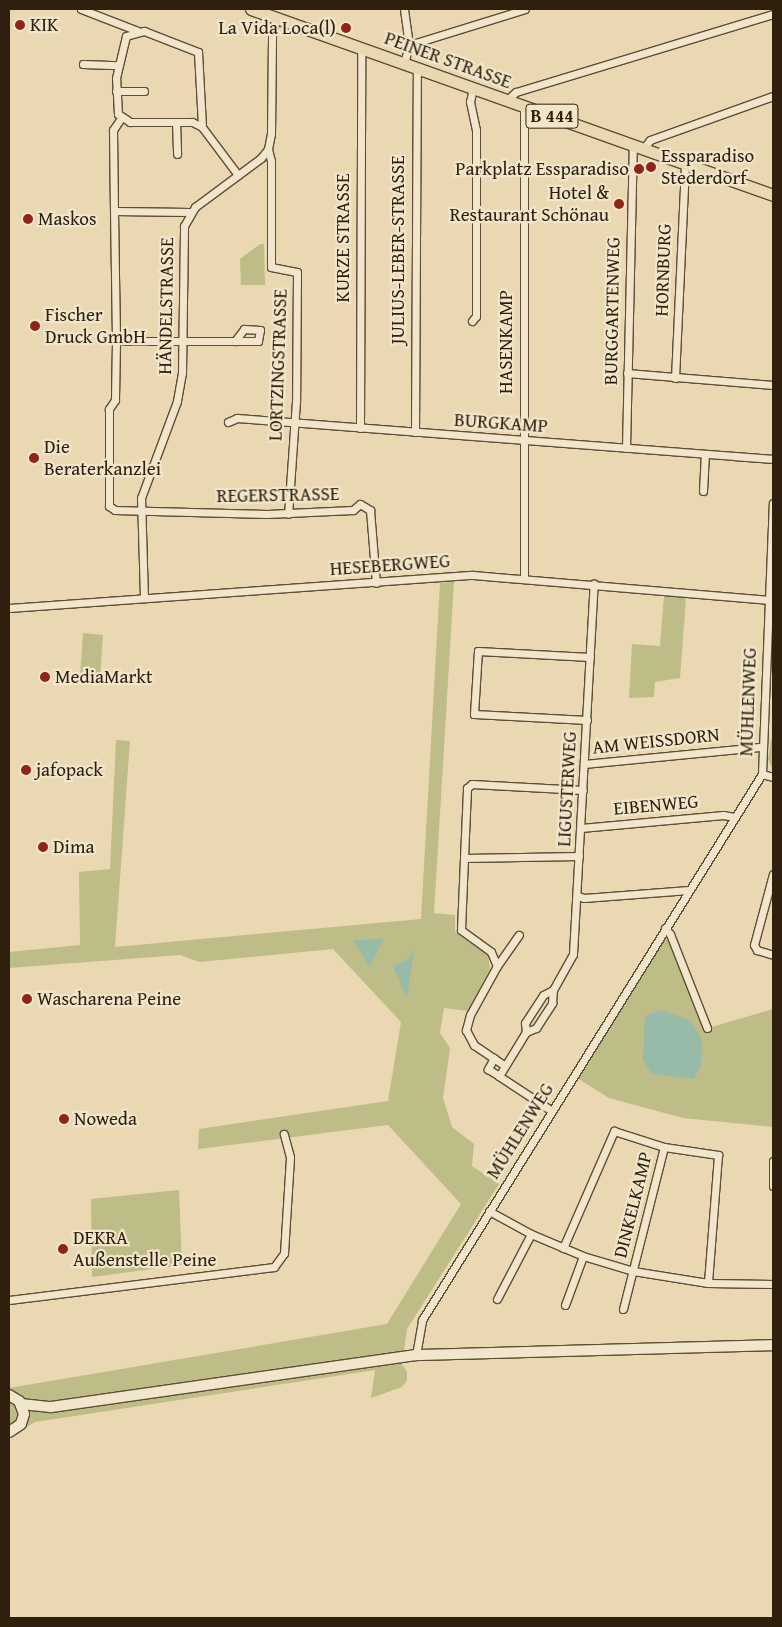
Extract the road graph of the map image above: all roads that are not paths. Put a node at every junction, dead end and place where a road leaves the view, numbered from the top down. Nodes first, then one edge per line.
1 (82, 9) edge
2 (251, 9) edge
3 (404, 9) edge
4 (525, 9) edge
5 (505, 12) edge
6 (773, 14) edge
7 (276, 18) junction
8 (138, 31) junction
9 (409, 45) junction
10 (361, 48) junction
11 (404, 63) junction
12 (83, 64) dead end
13 (118, 65) junction
14 (416, 68) junction
15 (473, 88) junction
16 (116, 91) junction
17 (144, 91) dead end
18 (773, 96) edge
19 (507, 100) junction
20 (524, 106) junction
21 (121, 118) junction
22 (176, 122) junction
23 (202, 126) junction
24 (638, 147) junction
25 (268, 149) junction
26 (177, 154) dead end
27 (685, 164) junction
28 (238, 175) junction
29 (773, 195) edge
30 (114, 211) junction
31 (190, 212) junction
32 (472, 321) dead end
33 (116, 341) junction
34 (183, 341) junction
35 (235, 341) dead end
36 (627, 373) junction
37 (675, 378) junction
38 (773, 385) edge
39 (228, 422) dead end
40 (294, 423) junction
41 (360, 428) junction
42 (415, 432) junction
43 (522, 441) junction
44 (626, 448) junction
45 (705, 455) junction
46 (773, 460) edge
47 (703, 491) dead end
48 (773, 503) edge
49 (140, 511) junction
50 (288, 514) junction
51 (524, 578) junction
52 (376, 583) junction
53 (594, 584) junction
54 (144, 598) junction
55 (771, 600) edge
56 (9, 608) edge
57 (590, 657) junction
58 (587, 720) junction
59 (762, 747) junction
60 (584, 764) junction
61 (762, 774) junction
62 (773, 777) edge
63 (583, 790) junction
64 (734, 817) junction
65 (581, 828) junction
66 (579, 856) junction
67 (464, 858) junction
68 (773, 874) edge
69 (689, 890) junction
70 (578, 896) junction
71 (665, 928) junction
72 (520, 934) dead end
73 (773, 955) edge
74 (497, 966) junction
75 (553, 990) junction
76 (707, 1028) dead end
77 (526, 1032) junction
78 (494, 1058) junction
79 (505, 1066) junction
80 (499, 1076) junction
81 (552, 1110) junction
82 (284, 1134) dead end
83 (664, 1147) junction
84 (773, 1161) edge
85 (773, 1186) edge
86 (489, 1211) junction
87 (531, 1234) junction
88 (563, 1248) junction
89 (583, 1256) junction
90 (633, 1271) junction
91 (708, 1283) junction
92 (773, 1284) edge
93 (9, 1300) edge
94 (497, 1300) dead end
95 (566, 1305) dead end
96 (623, 1309) dead end
97 (773, 1345) edge
98 (416, 1355) junction
99 (9, 1394) edge
100 (21, 1404) junction
101 (51, 1407) junction
102 (23, 1419) junction
103 (9, 1432) edge

1 - 8 street
2 - 7 main road, PEINER STRASSE / B 444
3 - 9 street
4 - 5 street
5 - 9 street
6 - 19 street
7 - 10 main road, PEINER STRASSE / B 444
7 - 25 street
8 - 13 street
8 - 23 street
9 - 11 street
10 - 11 main road, PEINER STRASSE / B 444
10 - 41 street, KURZE STRASSE
11 - 14 main road, PEINER STRASSE / B 444
12 - 13 street
13 - 16 street
14 - 15 main road, PEINER STRASSE / B 444
14 - 42 street, JULIUS-LEBER-STRASSE
15 - 19 main road, PEINER STRASSE / B 444
15 - 32 street
16 - 17 street
16 - 21 street
18 - 24 street
19 - 20 main road, PEINER STRASSE / B 444
20 - 24 main road, PEINER STRASSE / B 444
20 - 43 street, HASENKAMP
21 - 22 street
21 - 30 street, REGERSTRASSE
22 - 23 street
22 - 26 street
23 - 28 street
24 - 27 main road, PEINER STRASSE / B 444
24 - 36 street, BURGGARTENWEG
25 - 28 street, HÄNDELSTRASSE
25 - 40 street, LORTZINGSTRASSE
27 - 29 main road, PEINER STRASSE / B 444
27 - 37 street, HORNBURG
28 - 31 street, HÄNDELSTRASSE
30 - 31 street
30 - 33 street, REGERSTRASSE
31 - 34 street, HÄNDELSTRASSE
33 - 34 street
33 - 49 street, REGERSTRASSE
34 - 35 street
34 - 49 street, HÄNDELSTRASSE
36 - 37 street
36 - 44 street, BURGGARTENWEG
37 - 38 street
39 - 40 street, BURGKAMP
40 - 41 street, BURGKAMP
40 - 50 street, LORTZINGSTRASSE
41 - 42 street, BURGKAMP
42 - 43 street, BURGKAMP
43 - 44 street, BURGKAMP
43 - 51 street, HASENKAMP
44 - 45 street, BURGKAMP
45 - 46 street, BURGKAMP
45 - 47 street
48 - 55 street, MÜHLENWEG
49 - 50 street, REGERSTRASSE
49 - 54 street, HÄNDELSTRASSE
50 - 52 street, REGERSTRASSE
51 - 52 street, HESEBERGWEG
51 - 53 street, HESEBERGWEG
52 - 54 street, HESEBERGWEG
53 - 55 street, HESEBERGWEG
53 - 57 street, LIGUSTERWEG
54 - 56 street, HESEBERGWEG
55 - 59 street, MÜHLENWEG
57 - 58 street, LIGUSTERWEG
57 - 58 street
58 - 60 street, LIGUSTERWEG
59 - 60 street, AM WEISSDORN
59 - 61 street, MÜHLENWEG
60 - 63 street, LIGUSTERWEG
61 - 62 street
61 - 64 street, MÜHLENWEG
63 - 65 street, LIGUSTERWEG
63 - 67 street
64 - 65 street, EIBENWEG
64 - 69 street, MÜHLENWEG
65 - 66 street, LIGUSTERWEG
66 - 67 street
66 - 70 street, LIGUSTERWEG
67 - 74 street
68 - 73 street
69 - 70 street
69 - 71 street, MÜHLENWEG
70 - 75 street, LIGUSTERWEG
71 - 76 street
71 - 81 street, MÜHLENWEG
72 - 74 street
74 - 78 street
75 - 77 street, LIGUSTERWEG
75 - 77 street, LIGUSTERWEG
77 - 79 street, LIGUSTERWEG
78 - 79 street
78 - 80 street
79 - 80 street, LIGUSTERWEG
80 - 81 street
81 - 86 street, MÜHLENWEG
82 - 93 street
83 - 88 street, DINKELKAMP
83 - 90 street, DINKELKAMP
83 - 91 street, DINKELKAMP
84 - 85 street
86 - 87 street
86 - 98 street, MÜHLENWEG
87 - 88 street
87 - 94 street
88 - 89 street
89 - 90 street
89 - 95 street
90 - 91 street
90 - 96 street, DINKELKAMP
91 - 92 street
97 - 98 main road
98 - 101 main road
99 - 100 main road
100 - 101 main road
100 - 102 main road
101 - 102 main road
102 - 103 main road

